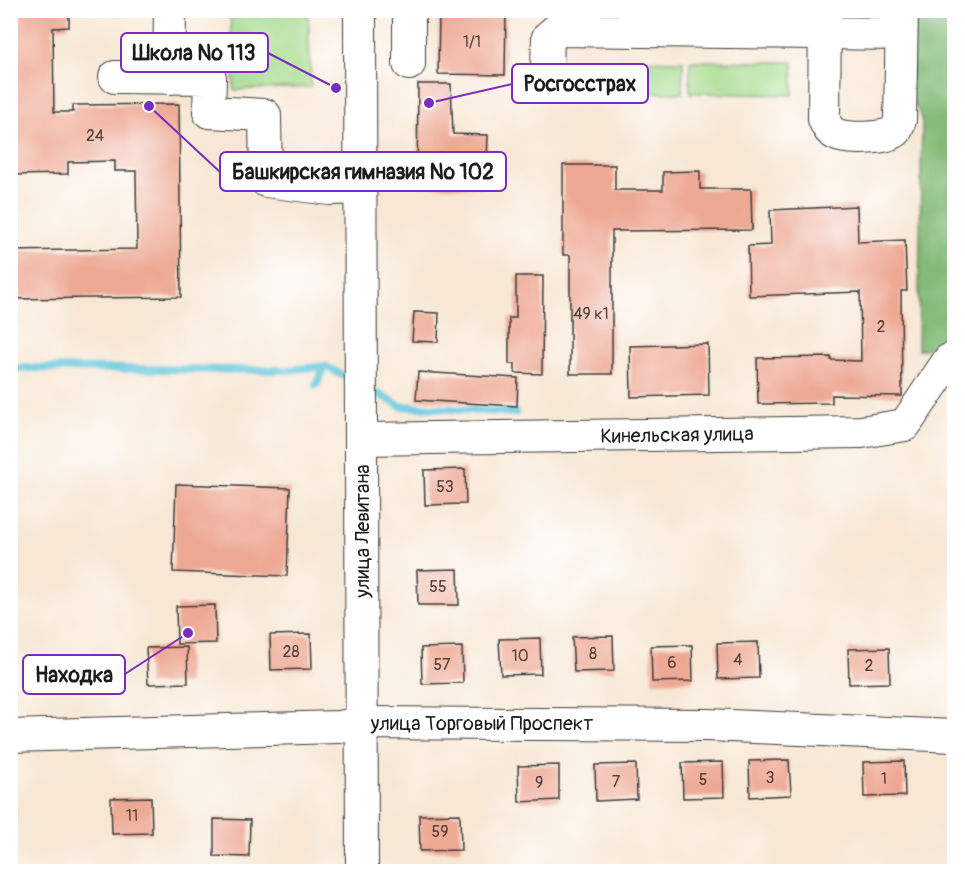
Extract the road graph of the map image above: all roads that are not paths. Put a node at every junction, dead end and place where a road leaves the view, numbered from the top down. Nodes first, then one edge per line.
1 (170, 10) edge
2 (360, 10) edge
3 (410, 10) edge
4 (825, 22) edge
5 (902, 22) edge
6 (409, 64) dead end
7 (546, 69) dead end
8 (115, 77) dead end
9 (169, 78) junction
10 (360, 188) junction
11 (954, 366) edge
12 (363, 439) junction
13 (362, 723) junction
14 (10, 736) edge
15 (954, 736) edge
16 (362, 872) edge

1 - 9 street
2 - 10 street, улица Левитана
3 - 6 street
4 - 5 street
4 - 5 street
4 - 7 street
8 - 9 street
9 - 10 street
10 - 12 street, улица Левитана
11 - 12 street, Кинельская улица
12 - 13 street, улица Левитана
13 - 14 street, улица Торговый Проспект
13 - 15 street, улица Торговый Проспект
13 - 16 street, улица Левитана

